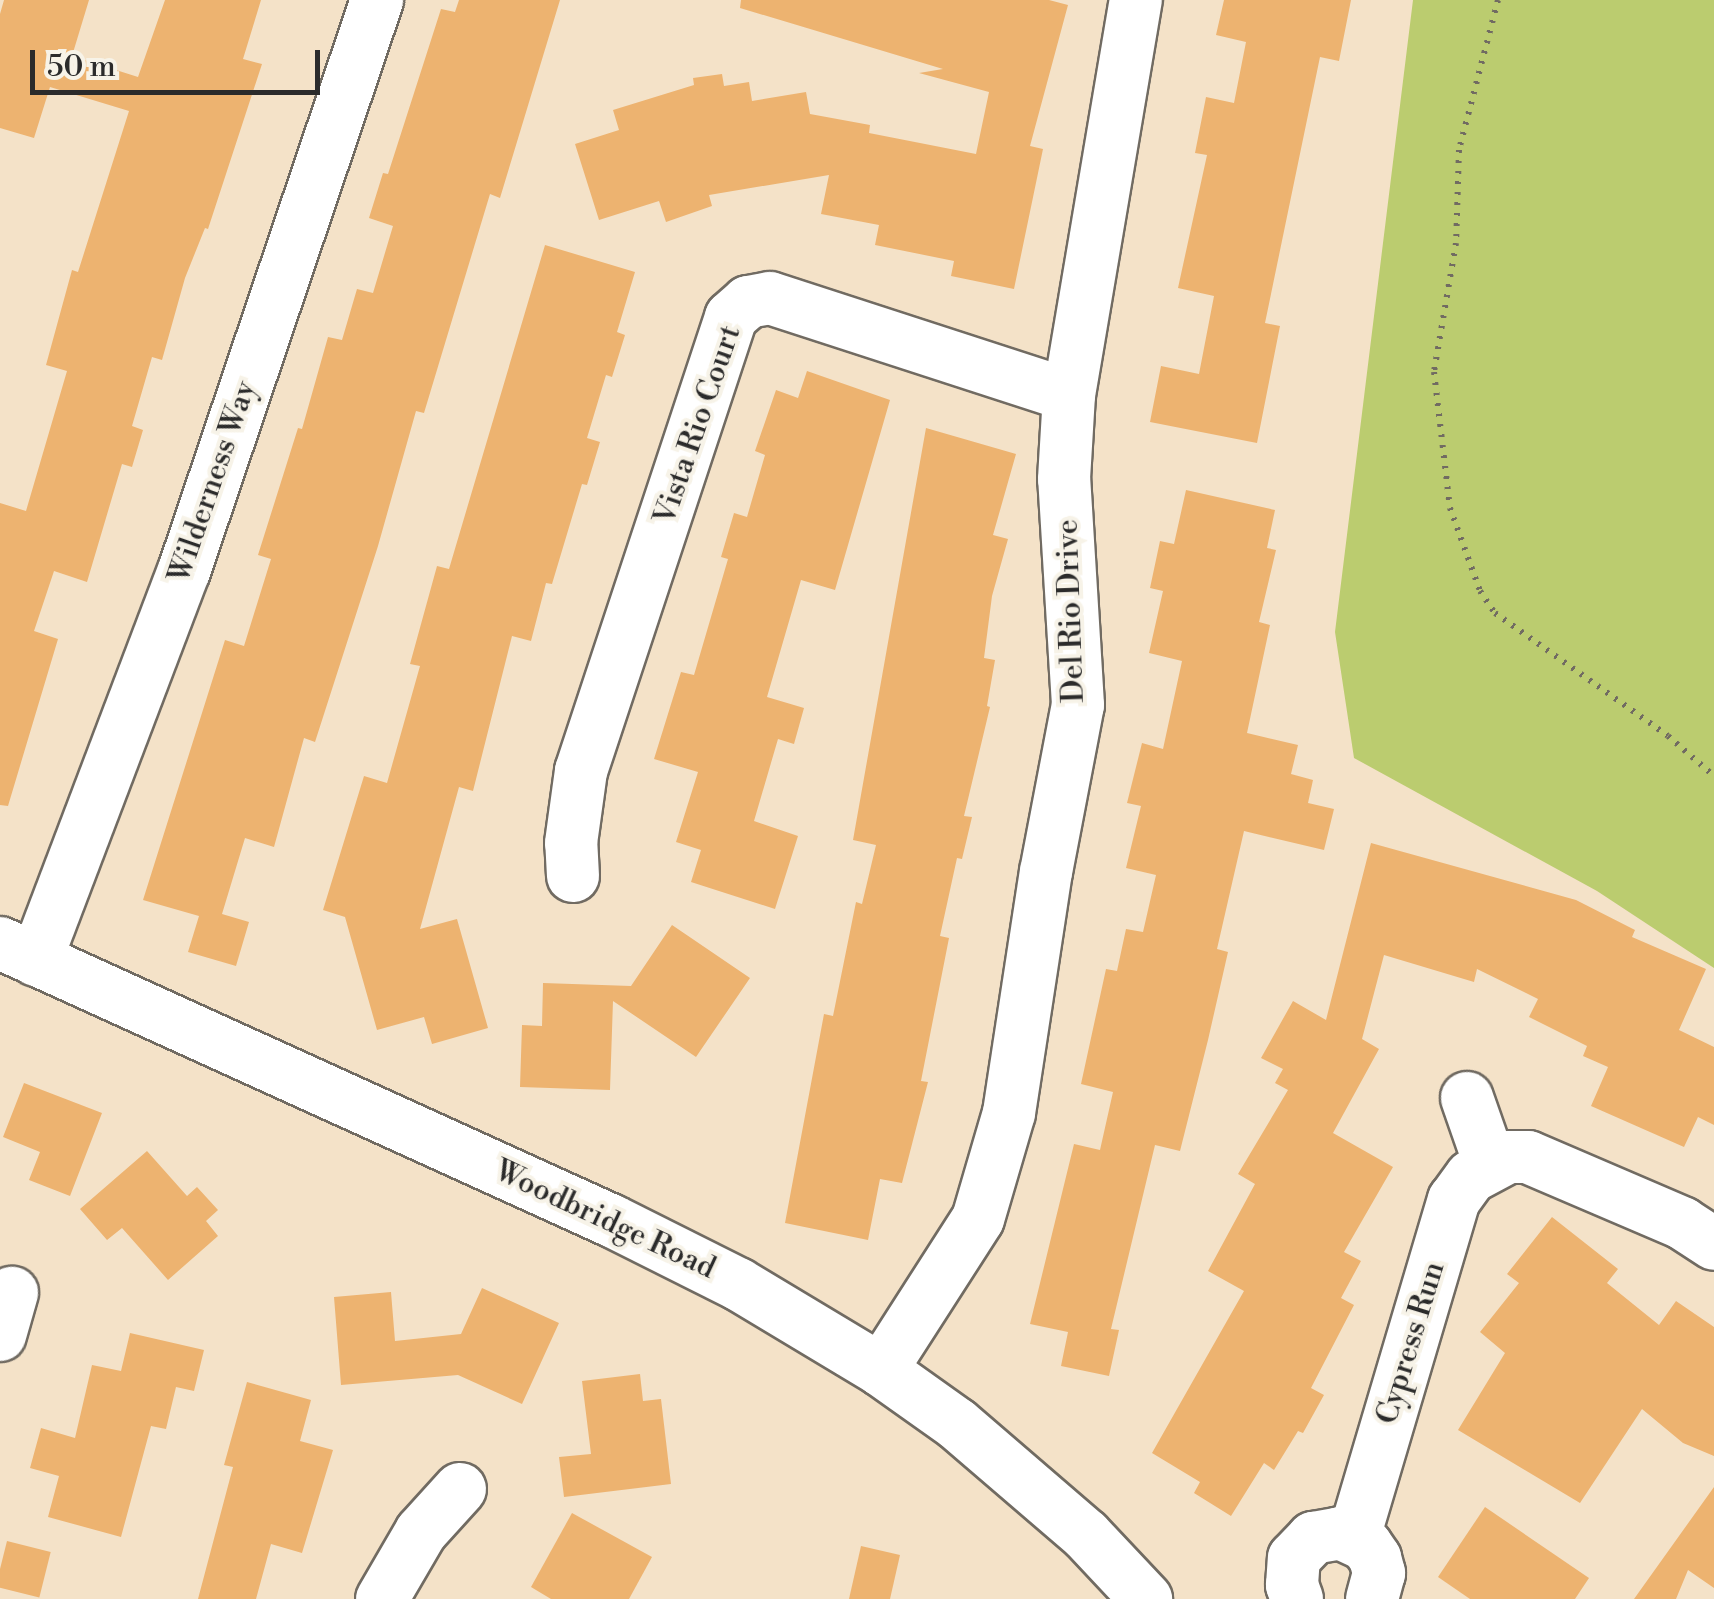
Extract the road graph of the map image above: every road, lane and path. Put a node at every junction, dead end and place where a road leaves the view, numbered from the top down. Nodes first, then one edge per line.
1 (377, 0) edge
2 (1136, 0) edge
3 (1498, 0) edge
4 (1070, 394) junction
5 (1714, 776) edge
6 (573, 876) dead end
7 (18, 952) edge
8 (1467, 1098) dead end
9 (1490, 1164) junction
10 (1714, 1244) edge
11 (881, 1370) junction
12 (460, 1489) dead end
13 (1354, 1536) junction
14 (382, 1599) edge
15 (1146, 1599) edge
16 (1297, 1599) edge
17 (1372, 1599) edge

1 - 7 street, Wilderness Way
2 - 4 street, Del Rio Drive
3 - 5 path
4 - 6 street, Vista Rio Court
4 - 11 street, Del Rio Drive
7 - 11 street, Woodbridge Road
8 - 9 street
9 - 10 street
9 - 13 street, Cypress Run
11 - 15 street, Woodbridge Road
12 - 14 street
13 - 16 street
13 - 17 street

